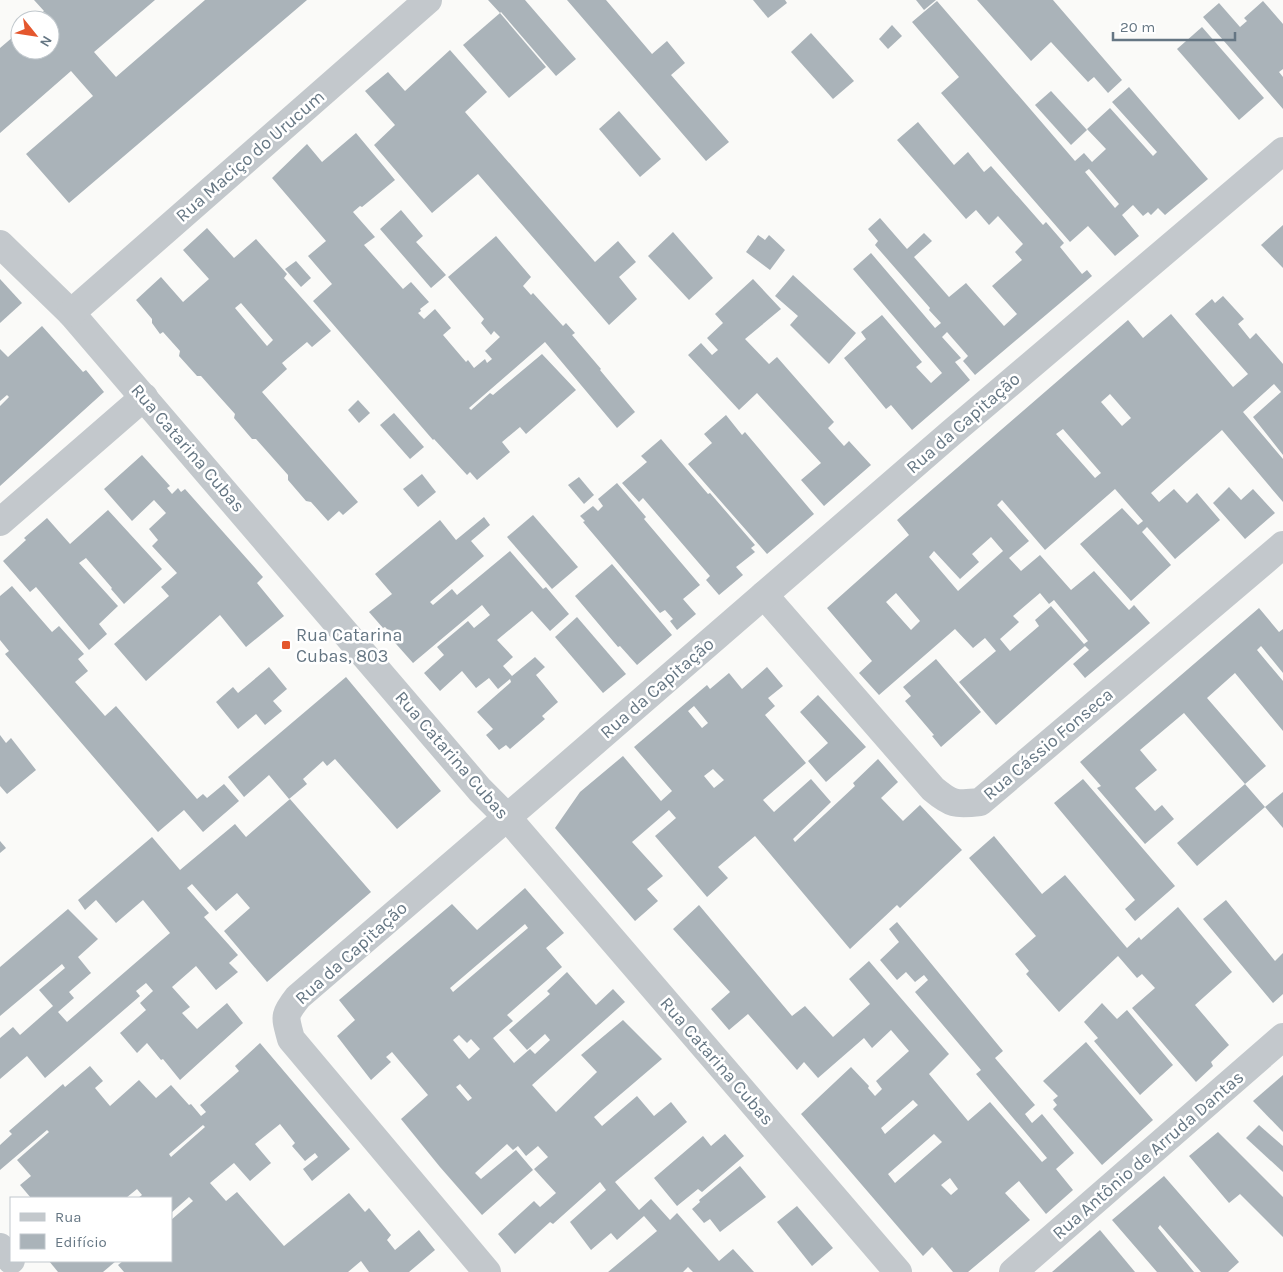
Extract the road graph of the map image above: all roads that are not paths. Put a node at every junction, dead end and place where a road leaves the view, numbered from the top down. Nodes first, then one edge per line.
1 (428, 0) edge
2 (1283, 151) edge
3 (0, 244) edge
4 (71, 313) junction
5 (144, 397) junction
6 (0, 522) edge
7 (1283, 545) edge
8 (764, 595) junction
9 (508, 817) junction
10 (1283, 1037) edge
11 (0, 1247) edge
12 (10, 1260) edge
13 (12, 1262) edge
14 (21, 1272) edge
15 (488, 1272) edge
16 (898, 1272) edge
17 (1012, 1272) edge

1 - 4 street, Rua Maciço do Urucum
2 - 8 street, Rua da Capitação
3 - 4 street, Rua Catarina Cubas
4 - 5 street, Rua Catarina Cubas
5 - 6 street
5 - 9 street, Rua Catarina Cubas
7 - 8 street, Rua Cássio Fonseca
8 - 9 street, Rua da Capitação
9 - 15 street, Rua da Capitação
9 - 16 street, Rua Catarina Cubas
10 - 17 street, Rua Antônio de Arruda Dantas
11 - 12 street
13 - 14 street

